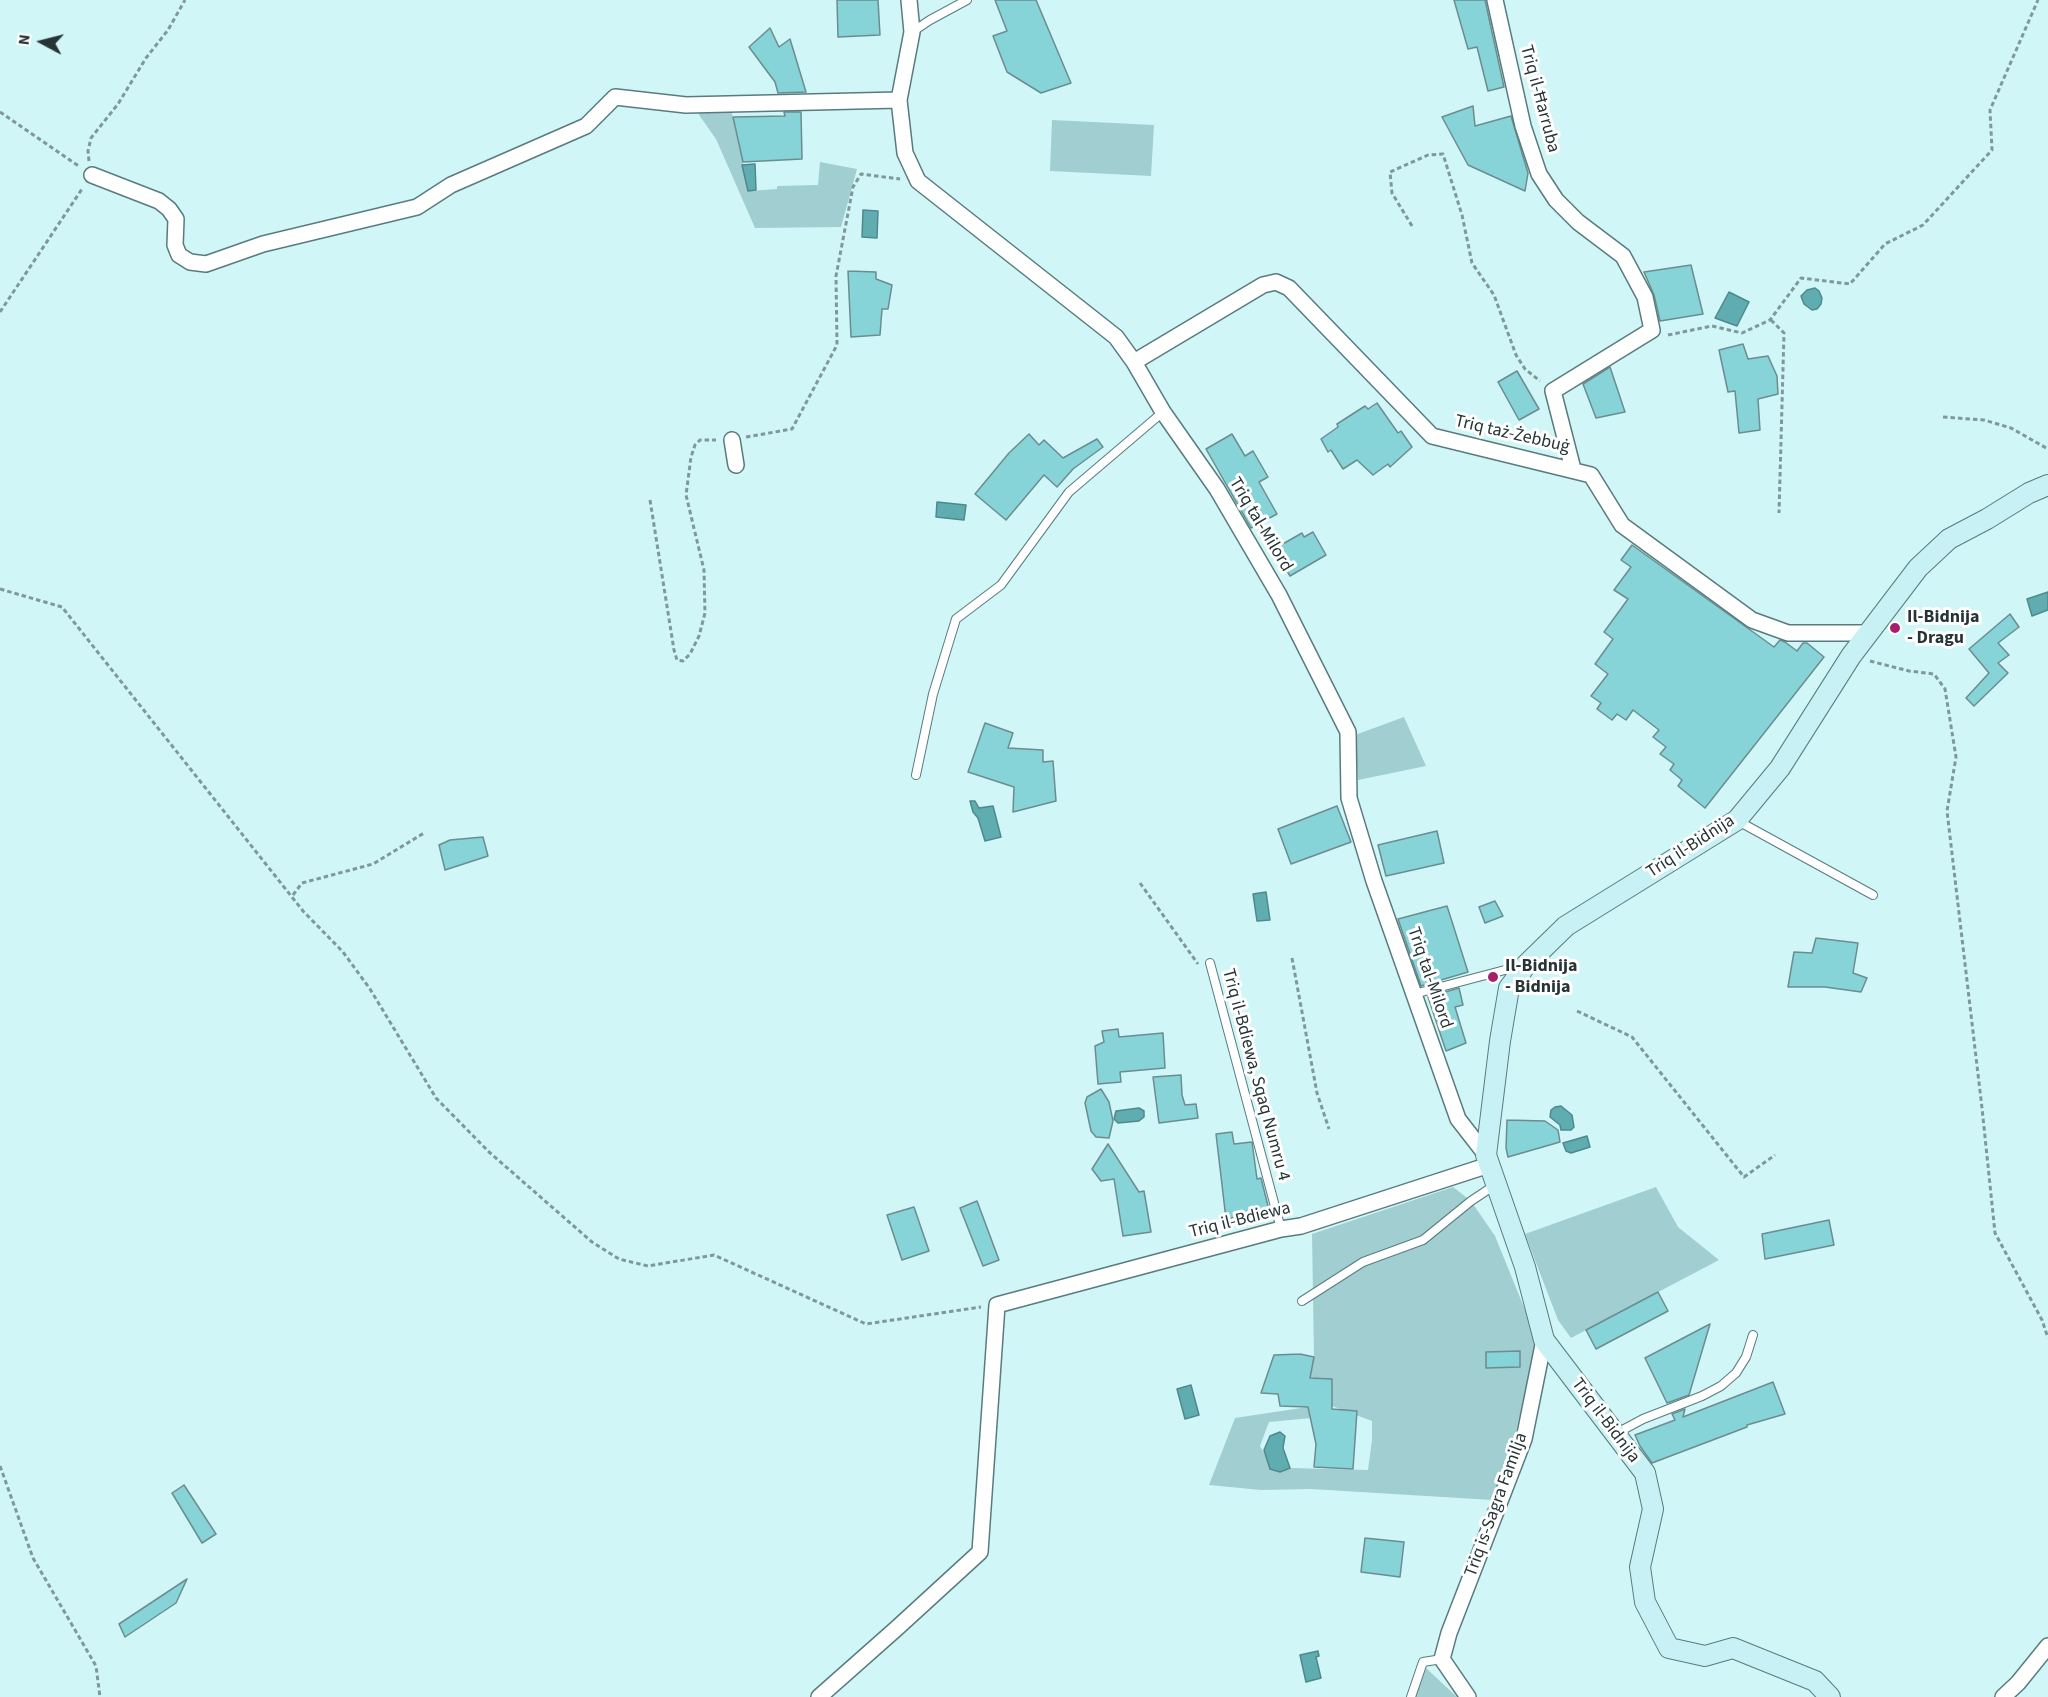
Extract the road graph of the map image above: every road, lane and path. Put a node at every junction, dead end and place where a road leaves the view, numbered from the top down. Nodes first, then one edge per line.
1 (185, 0) edge
2 (909, 0) edge
3 (967, 0) edge
4 (1495, 0) edge
5 (2038, 0) edge
6 (912, 32) junction
7 (899, 100) junction
8 (0, 112) edge
9 (92, 175) junction
10 (918, 181) junction
11 (1412, 226) dead end
12 (0, 312) edge
13 (1770, 320) junction
14 (1652, 330) junction
15 (1134, 362) junction
16 (1553, 391) junction
17 (1163, 412) junction
18 (1943, 417) dead end
19 (732, 440) junction
20 (2048, 449) edge
21 (736, 465) dead end
22 (1573, 469) junction
23 (2048, 485) edge
24 (650, 500) dead end
25 (1779, 513) dead end
26 (0, 589) edge
27 (1869, 633) junction
28 (1851, 656) junction
29 (916, 775) dead end
30 (1737, 820) junction
31 (424, 833) dead end
32 (1140, 883) dead end
33 (1873, 895) dead end
34 (293, 896) junction
35 (1293, 958) dead end
36 (1210, 963) joint
37 (1526, 965) junction
38 (1414, 994) junction
39 (1577, 1011) dead end
40 (1329, 1129) dead end
41 (1775, 1155) dead end
42 (1487, 1160) junction
43 (1495, 1185) junction
44 (1281, 1229) junction
45 (1302, 1301) dead end
46 (997, 1305) junction
47 (1753, 1335) dead end
48 (2048, 1338) edge
49 (1544, 1340) junction
50 (1616, 1434) junction
51 (0, 1466) edge
52 (2048, 1646) edge
53 (1442, 1659) junction
54 (100, 1697) edge
55 (819, 1697) edge
56 (1411, 1697) edge
57 (1468, 1697) edge
58 (1830, 1697) edge
59 (2003, 1697) edge

1 - 9 path
2 - 6 street, Triq tal-Milord
3 - 6 lane
4 - 14 street, Triq il-Ħarruba
5 - 13 path
6 - 7 street, Triq tal-Milord
7 - 9 street
7 - 10 street, Triq tal-Milord
8 - 9 path
9 - 12 path
10 - 15 street, Triq tal-Milord
10 - 19 path
11 - 16 path
13 - 14 path
13 - 25 path
14 - 16 street
15 - 17 street, Triq tal-Milord
15 - 22 street, Triq taż-Żebbuġ
16 - 22 street
17 - 29 lane
17 - 38 street, Triq tal-Milord
18 - 20 path
19 - 21 street
19 - 24 path
22 - 27 street, Triq taż-Żebbuġ
23 - 27 street, Triq il-Bidnija
26 - 34 path
27 - 28 street, Triq il-Bidnija
28 - 30 street, Triq il-Bidnija
28 - 48 path
30 - 33 lane
30 - 37 street, Triq il-Bidnija
31 - 34 path
32 - 36 path
34 - 46 path
35 - 40 path
36 - 44 lane, Triq il-Bdiewa, Sqaq Numru 4
37 - 38 lane
37 - 42 street, Triq il-Bidnija
38 - 42 street, Triq tal-Milord
39 - 41 path
42 - 43 street, Triq is-Sagra Familja
42 - 44 street, Triq il-Bdiewa
43 - 45 lane
43 - 49 street, Triq is-Sagra Familja
44 - 46 street, Triq il-Bdiewa
46 - 55 street
47 - 50 lane
49 - 50 street, Triq il-Bidnija
49 - 53 street, Triq is-Sagra Familja
50 - 58 street, Triq il-Bidnija
51 - 54 path
52 - 59 street
53 - 56 lane
53 - 57 street

